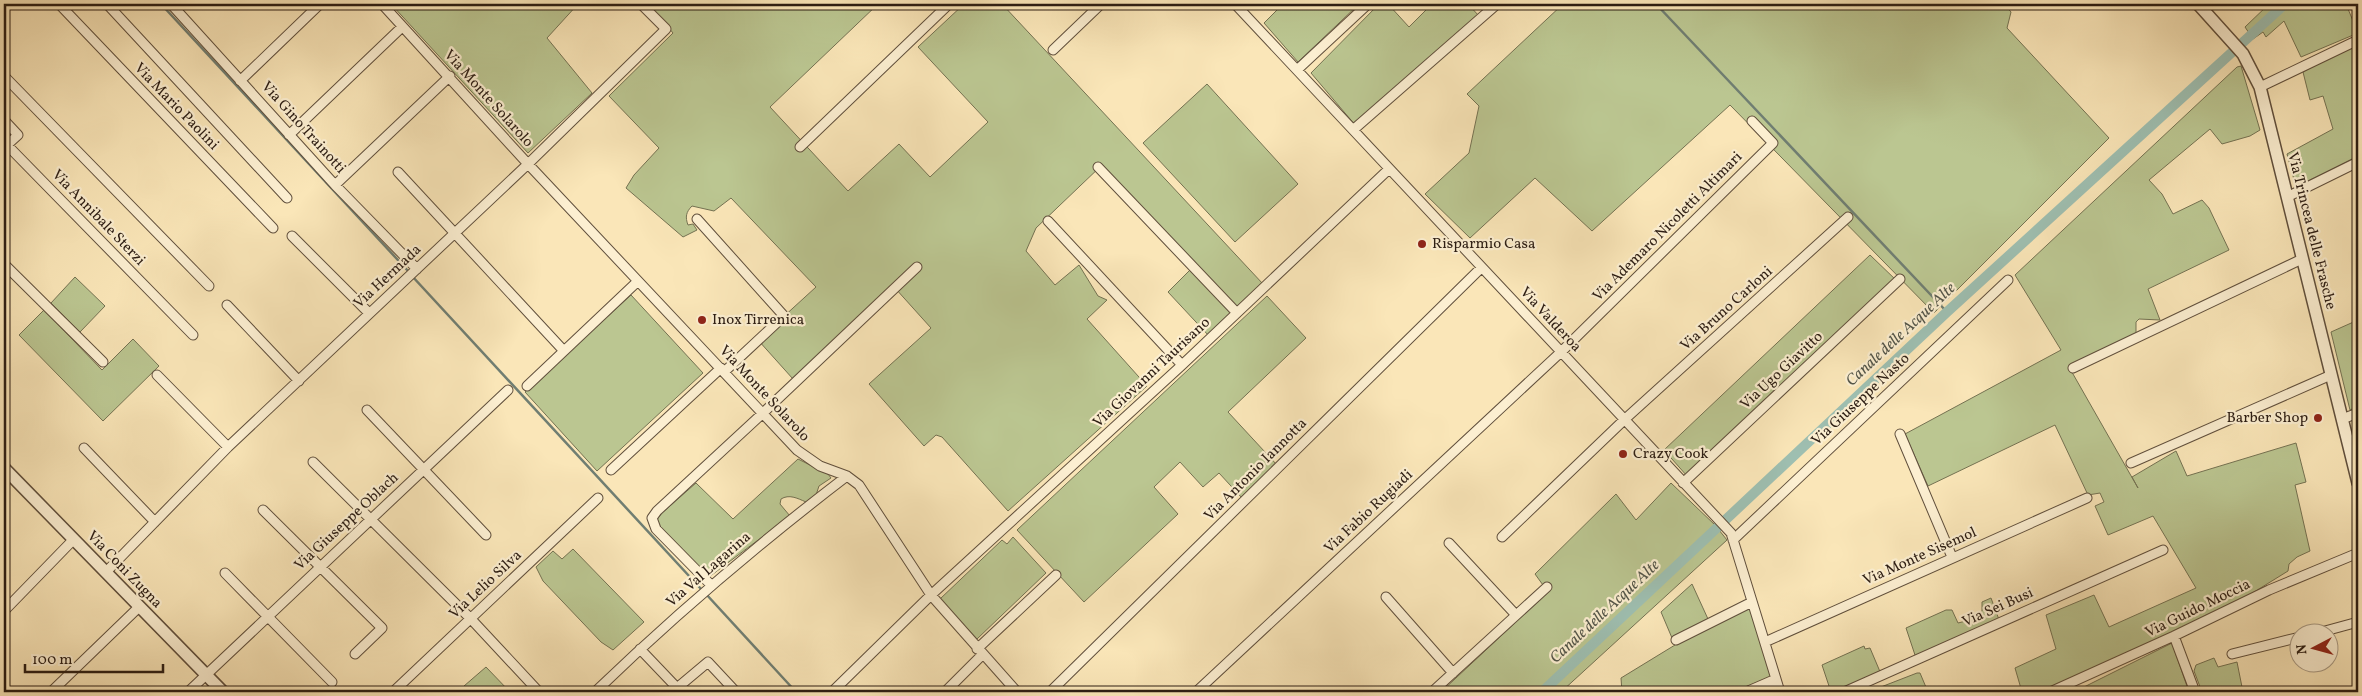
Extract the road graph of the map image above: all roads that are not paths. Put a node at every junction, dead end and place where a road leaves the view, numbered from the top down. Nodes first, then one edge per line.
1 (59, 4) edge
2 (107, 4) edge
3 (171, 4) edge
4 (320, 4) edge
5 (382, 4) edge
6 (641, 4) edge
7 (949, 4) edge
8 (1101, 4) edge
9 (1235, 4) edge
10 (1368, 4) edge
11 (1497, 4) edge
12 (2202, 5) edge
13 (402, 27) junction
14 (2358, 40) edge
15 (1053, 50) dead end
16 (1297, 70) junction
17 (4, 76) edge
18 (450, 76) junction
19 (240, 81) junction
20 (2260, 88) junction
21 (4, 120) edge
22 (1752, 121) dead end
23 (1353, 130) junction
24 (289, 135) junction
25 (800, 147) dead end
26 (2358, 162) edge
27 (528, 164) junction
28 (1098, 167) dead end
29 (1389, 169) junction
30 (398, 172) dead end
31 (335, 185) junction
32 (2287, 197) junction
33 (287, 198) dead end
34 (1848, 217) dead end
35 (697, 219) dead end
36 (1048, 221) dead end
37 (273, 228) dead end
38 (454, 233) junction
39 (292, 236) dead end
40 (2302, 259) junction
41 (4, 264) edge
42 (917, 266) dead end
43 (1481, 268) junction
44 (416, 270) junction
45 (1900, 279) dead end
46 (2008, 280) dead end
47 (638, 281) junction
48 (209, 286) dead end
49 (227, 305) dead end
50 (1237, 313) junction
51 (369, 314) junction
52 (193, 335) dead end
53 (564, 351) junction
54 (1561, 352) junction
55 (103, 362) dead end
56 (1182, 365) junction
57 (2073, 368) dead end
58 (723, 370) junction
59 (158, 375) dead end
60 (2332, 375) junction
61 (299, 381) junction
62 (528, 386) dead end
63 (508, 390) dead end
64 (367, 410) dead end
65 (763, 413) junction
66 (2358, 413) edge
67 (2342, 419) junction
68 (1624, 420) junction
69 (1900, 434) dead end
70 (84, 448) dead end
71 (228, 448) junction
72 (313, 462) dead end
73 (2131, 463) dead end
74 (4, 468) edge
75 (423, 470) junction
76 (611, 470) dead end
77 (847, 476) junction
78 (1683, 483) junction
79 (2358, 483) edge
80 (598, 498) dead end
81 (2087, 498) dead end
82 (263, 510) dead end
83 (370, 519) junction
84 (155, 522) junction
85 (486, 535) dead end
86 (1502, 537) dead end
87 (1732, 537) junction
88 (74, 539) junction
89 (1449, 543) dead end
90 (2163, 550) dead end
91 (2358, 553) edge
92 (1952, 557) junction
93 (319, 568) junction
94 (106, 572) junction
95 (225, 573) dead end
96 (1056, 575) dead end
97 (711, 585) junction
98 (1547, 587) dead end
99 (931, 595) junction
100 (1386, 597) dead end
101 (1752, 602) junction
102 (139, 607) junction
103 (4, 611) edge
104 (1516, 615) junction
105 (267, 616) junction
106 (471, 619) junction
107 (2358, 622) edge
108 (2340, 627) edge
109 (2174, 636) junction
110 (1676, 640) dead end
111 (2290, 640) edge
112 (1765, 642) junction
113 (640, 649) junction
114 (980, 652) junction
115 (355, 654) dead end
116 (2232, 654) dead end
117 (1453, 673) junction
118 (206, 674) junction
119 (1776, 679) junction
120 (332, 682) dead end
121 (679, 690) edge
122 (51, 692) edge
123 (188, 692) edge
124 (223, 692) edge
125 (393, 692) edge
126 (539, 692) edge
127 (595, 692) edge
128 (736, 692) edge
129 (832, 692) edge
130 (945, 692) edge
131 (1017, 692) edge
132 (1050, 692) edge
133 (1196, 692) edge
134 (1432, 692) edge
135 (1746, 692) edge
136 (1780, 692) edge
137 (1844, 692) edge
138 (2050, 692) edge
139 (2195, 692) edge

1 - 37 street, Via Mario Paolini
2 - 33 street
3 - 19 street, Via Gino Trainotti
4 - 19 street
5 - 13 street, Via Monte Solarolo
6 - 27 street, Via Hermada
7 - 25 street
8 - 15 street
9 - 16 street, Via Valderoa
10 - 16 street
11 - 23 street
12 - 20 street, Via Trincea delle Frasche
13 - 18 street, Via Monte Solarolo
13 - 24 street
14 - 20 street
16 - 23 street, Via Valderoa
17 - 48 street
18 - 27 street, Via Monte Solarolo
18 - 31 street
19 - 24 street, Via Gino Trainotti
20 - 32 street, Via Trincea delle Frasche
21 - 52 street, Via Annibale Sterzi
22 - 54 street, Via Ademaro Nicoletti Altimari
23 - 29 street, Via Valderoa
24 - 31 street, Via Gino Trainotti
26 - 32 street
27 - 38 street, Via Hermada
27 - 47 street, Via Monte Solarolo
28 - 50 street
29 - 43 street, Via Valderoa
29 - 50 street, Via Giovanni Taurisano
30 - 38 street
31 - 44 street, Via Gino Trainotti
32 - 40 street, Via Trincea delle Frasche
34 - 68 street, Via Bruno Carloni
35 - 58 street
36 - 56 street
38 - 44 street, Via Hermada
38 - 53 street
39 - 51 street
40 - 57 street
40 - 60 street, Via Trincea delle Frasche
41 - 55 street
42 - 65 street
43 - 54 street, Via Valderoa
43 - 132 street, Via Antonio Iannotta
44 - 51 street, Via Hermada
45 - 78 street, Via Ugo Giavitto
46 - 87 street, Via Giuseppe Nasto
47 - 53 street
47 - 58 street, Via Monte Solarolo
49 - 61 street
50 - 56 street, Via Giovanni Taurisano
51 - 61 street, Via Hermada
53 - 62 street
54 - 68 street, Via Valderoa
54 - 133 street, Via Fabio Rugiadi
56 - 99 street, Via Giovanni Taurisano
58 - 65 street, Via Monte Solarolo
58 - 76 street
59 - 71 street
60 - 67 street, Via Trincea delle Frasche
60 - 73 street
61 - 71 street, Via Hermada
63 - 75 street, Via Giuseppe Oblach
64 - 75 street
65 - 77 street, Via Monte Solarolo
65 - 97 street
66 - 67 street
67 - 79 street, Via Trincea delle Frasche
68 - 78 street, Via Valderoa
68 - 86 street, Via Bruno Carloni
69 - 92 street
70 - 84 street
71 - 84 street, Via Hermada
72 - 83 street
74 - 88 street, Via Coni Zugna
75 - 83 street, Via Giuseppe Oblach
75 - 85 street
77 - 97 street, Via Val Lagarina
77 - 99 street, Via Monte Solarolo
78 - 87 street, Via Valderoa
80 - 106 street, Via Lelio Silva
81 - 92 street, Via Monte Sisemol
82 - 93 street
83 - 93 street, Via Giuseppe Oblach
83 - 106 street
84 - 94 street, Via Hermada
87 - 101 street, Via Valderoa
88 - 94 street, Via Coni Zugna
88 - 103 street
89 - 104 street
90 - 137 street, Via Sei Busi
91 - 109 street, Via Guido Moccia
92 - 112 street, Via Monte Sisemol
93 - 105 street, Via Giuseppe Oblach
93 - 115 street
94 - 102 street, Via Coni Zugna
95 - 105 street
96 - 114 street
97 - 113 street, Via Val Lagarina
98 - 104 street
99 - 114 street, Via Monte Solarolo
99 - 129 street, Via Giovanni Taurisano
100 - 117 street
101 - 110 street
101 - 112 street, Via Valderoa
102 - 118 street, Via Coni Zugna
102 - 122 street
104 - 117 street
105 - 118 street, Via Giuseppe Oblach
105 - 120 street
106 - 125 street, Via Lelio Silva
106 - 126 street
107 - 108 street
109 - 138 street, Via Guido Moccia
109 - 139 street
111 - 116 street
112 - 119 street, Via Valderoa
113 - 121 street
113 - 127 street, Via Val Lagarina
114 - 130 street
114 - 131 street, Via Monte Solarolo
117 - 134 street
118 - 123 street, Via Giuseppe Oblach
118 - 124 street, Via Coni Zugna
119 - 135 street
119 - 136 street, Via Valderoa
121 - 128 street

